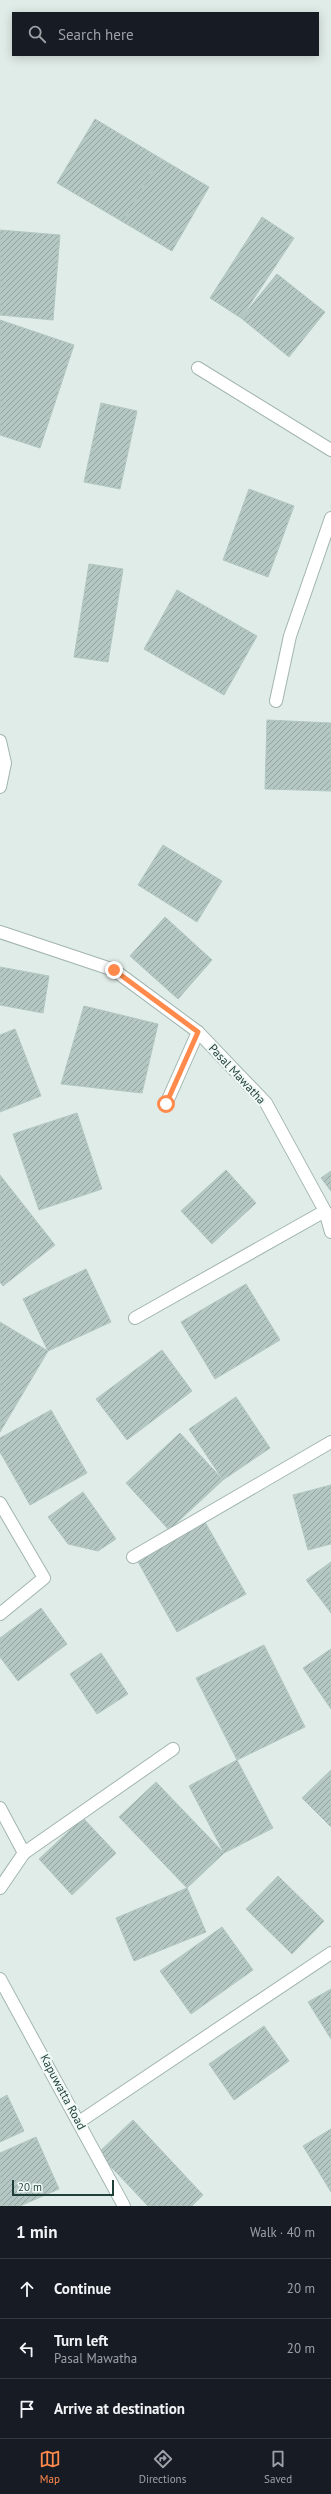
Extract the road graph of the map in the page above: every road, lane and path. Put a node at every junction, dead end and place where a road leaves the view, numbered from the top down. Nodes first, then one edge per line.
1 (198, 368) dead end
2 (331, 450) edge
3 (331, 518) edge
4 (276, 701) dead end
5 (0, 741) edge
6 (0, 787) edge
7 (0, 932) edge
8 (198, 1032) junction
9 (166, 1104) dead end
10 (326, 1211) junction
11 (331, 1232) edge
12 (135, 1318) dead end
13 (331, 1442) edge
14 (0, 1503) edge
15 (133, 1557) dead end
16 (0, 1614) edge
17 (173, 1749) dead end
18 (0, 1808) edge
19 (24, 1853) junction
20 (0, 1888) edge
21 (331, 1953) edge
22 (0, 1979) edge
23 (79, 2122) junction
24 (124, 2206) edge

1 - 2 street
3 - 4 street
5 - 6 street
7 - 8 street, Pasal Mawatha
8 - 9 street
8 - 10 street, Pasal Mawatha
10 - 11 street, Pasal Mawatha
10 - 12 street
13 - 15 street
14 - 16 street
17 - 19 street
18 - 19 street
19 - 20 street
21 - 23 street
22 - 23 street, Kapuwatta Road
23 - 24 street, Kapuwatta Road

